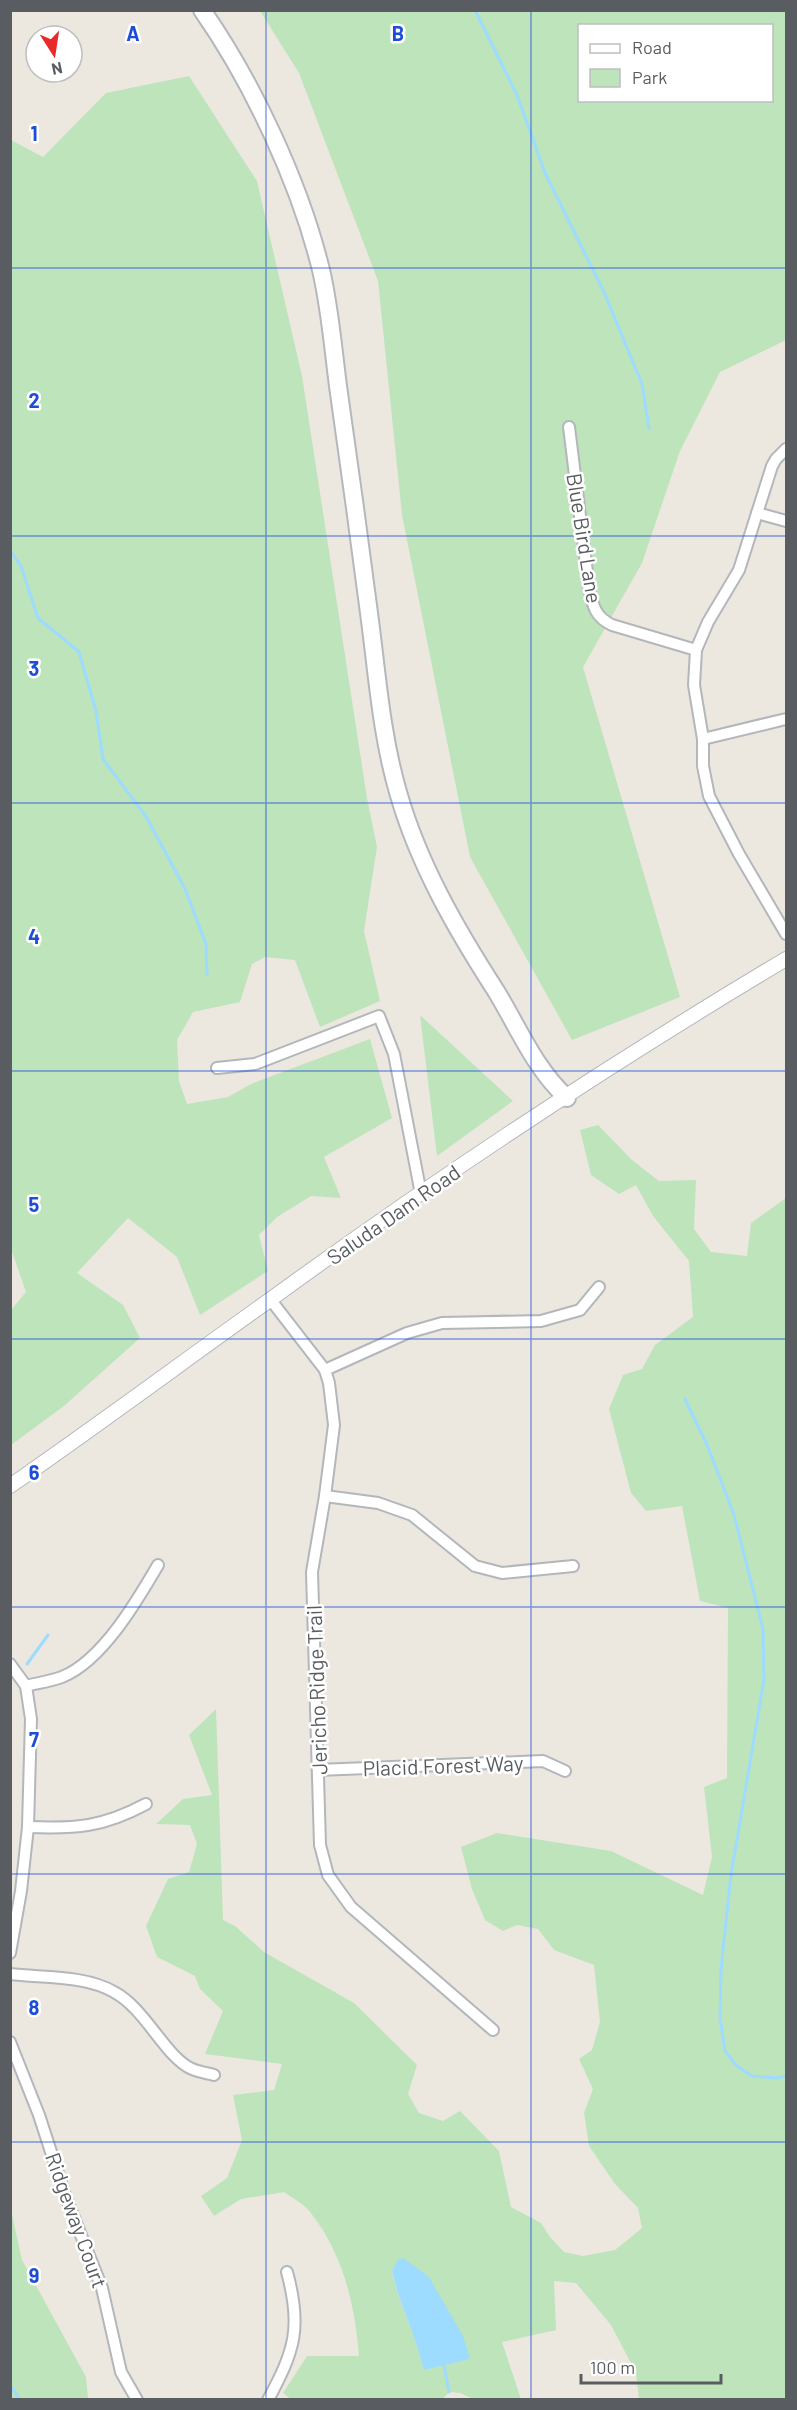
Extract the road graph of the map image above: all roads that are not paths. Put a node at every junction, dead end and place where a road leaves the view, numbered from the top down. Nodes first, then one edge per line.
1 (202, 10) edge
2 (569, 427) dead end
3 (786, 449) edge
4 (757, 513) junction
5 (786, 520) edge
6 (696, 650) junction
7 (786, 718) edge
8 (703, 739) junction
9 (786, 934) edge
10 (786, 959) edge
11 (217, 1068) dead end
12 (567, 1098) junction
13 (421, 1194) junction
14 (599, 1287) dead end
15 (270, 1299) junction
16 (325, 1370) junction
17 (10, 1486) edge
18 (325, 1496) junction
19 (158, 1565) dead end
20 (573, 1566) dead end
21 (10, 1664) edge
22 (26, 1686) junction
23 (318, 1770) junction
24 (565, 1771) dead end
25 (146, 1804) dead end
26 (28, 1827) junction
27 (10, 1953) edge
28 (10, 1974) edge
29 (493, 2030) dead end
30 (10, 2042) edge
31 (214, 2075) dead end
32 (286, 2271) dead end
33 (137, 2400) edge
34 (268, 2400) edge

1 - 12 main road
2 - 6 street, Blue Bird Lane
3 - 4 street
4 - 5 street
4 - 6 street
6 - 8 street
7 - 8 street
8 - 9 street
10 - 12 street, Saluda Dam Road
11 - 13 street
12 - 13 street, Saluda Dam Road
13 - 15 street, Saluda Dam Road
14 - 16 street
15 - 16 street, Jericho Ridge Trail
15 - 17 street, Saluda Dam Road
16 - 18 street, Jericho Ridge Trail
18 - 20 street
18 - 23 street, Jericho Ridge Trail
19 - 22 street
21 - 22 street
22 - 26 street
23 - 24 street, Placid Forest Way
23 - 29 street, Jericho Ridge Trail
25 - 26 street
26 - 27 street
28 - 31 street
30 - 33 street, Ridgeway Court
32 - 34 street

